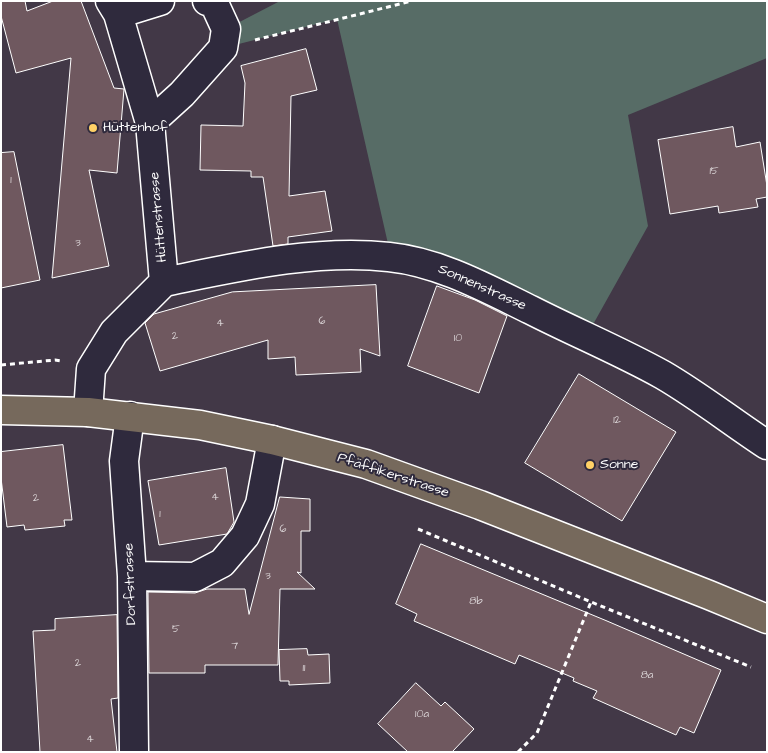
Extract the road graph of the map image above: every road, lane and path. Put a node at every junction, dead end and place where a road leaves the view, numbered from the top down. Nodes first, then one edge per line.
1 (160, 1) edge
2 (207, 1) edge
3 (412, 1) edge
4 (114, 8) edge
5 (223, 48) junction
6 (150, 122) junction
7 (164, 282) junction
8 (1, 365) edge
9 (91, 369) junction
10 (1, 410) edge
11 (88, 412) junction
12 (130, 416) junction
13 (272, 440) junction
14 (767, 445) edge
15 (418, 529) dead end
16 (132, 576) junction
17 (591, 602) junction
18 (767, 619) edge
19 (751, 667) dead end
20 (134, 752) edge
21 (518, 752) edge

1 - 4 street
2 - 5 street
3 - 5 path
4 - 6 street, Hüttenstrasse
5 - 6 street
6 - 7 street, Hüttenstrasse
7 - 9 street, Hüttenstrasse
7 - 14 street, Sonnenstrasse
8 - 9 path
9 - 11 street, Hüttenstrasse
10 - 11 main road, Pfäffikerstrasse
11 - 12 main road, Pfäffikerstrasse
12 - 13 main road, Pfäffikerstrasse
12 - 16 street, Dorfstrasse
13 - 16 street
13 - 18 main road, Pfäffikerstrasse
15 - 17 path
16 - 20 street, Dorfstrasse
17 - 19 path
17 - 21 path

